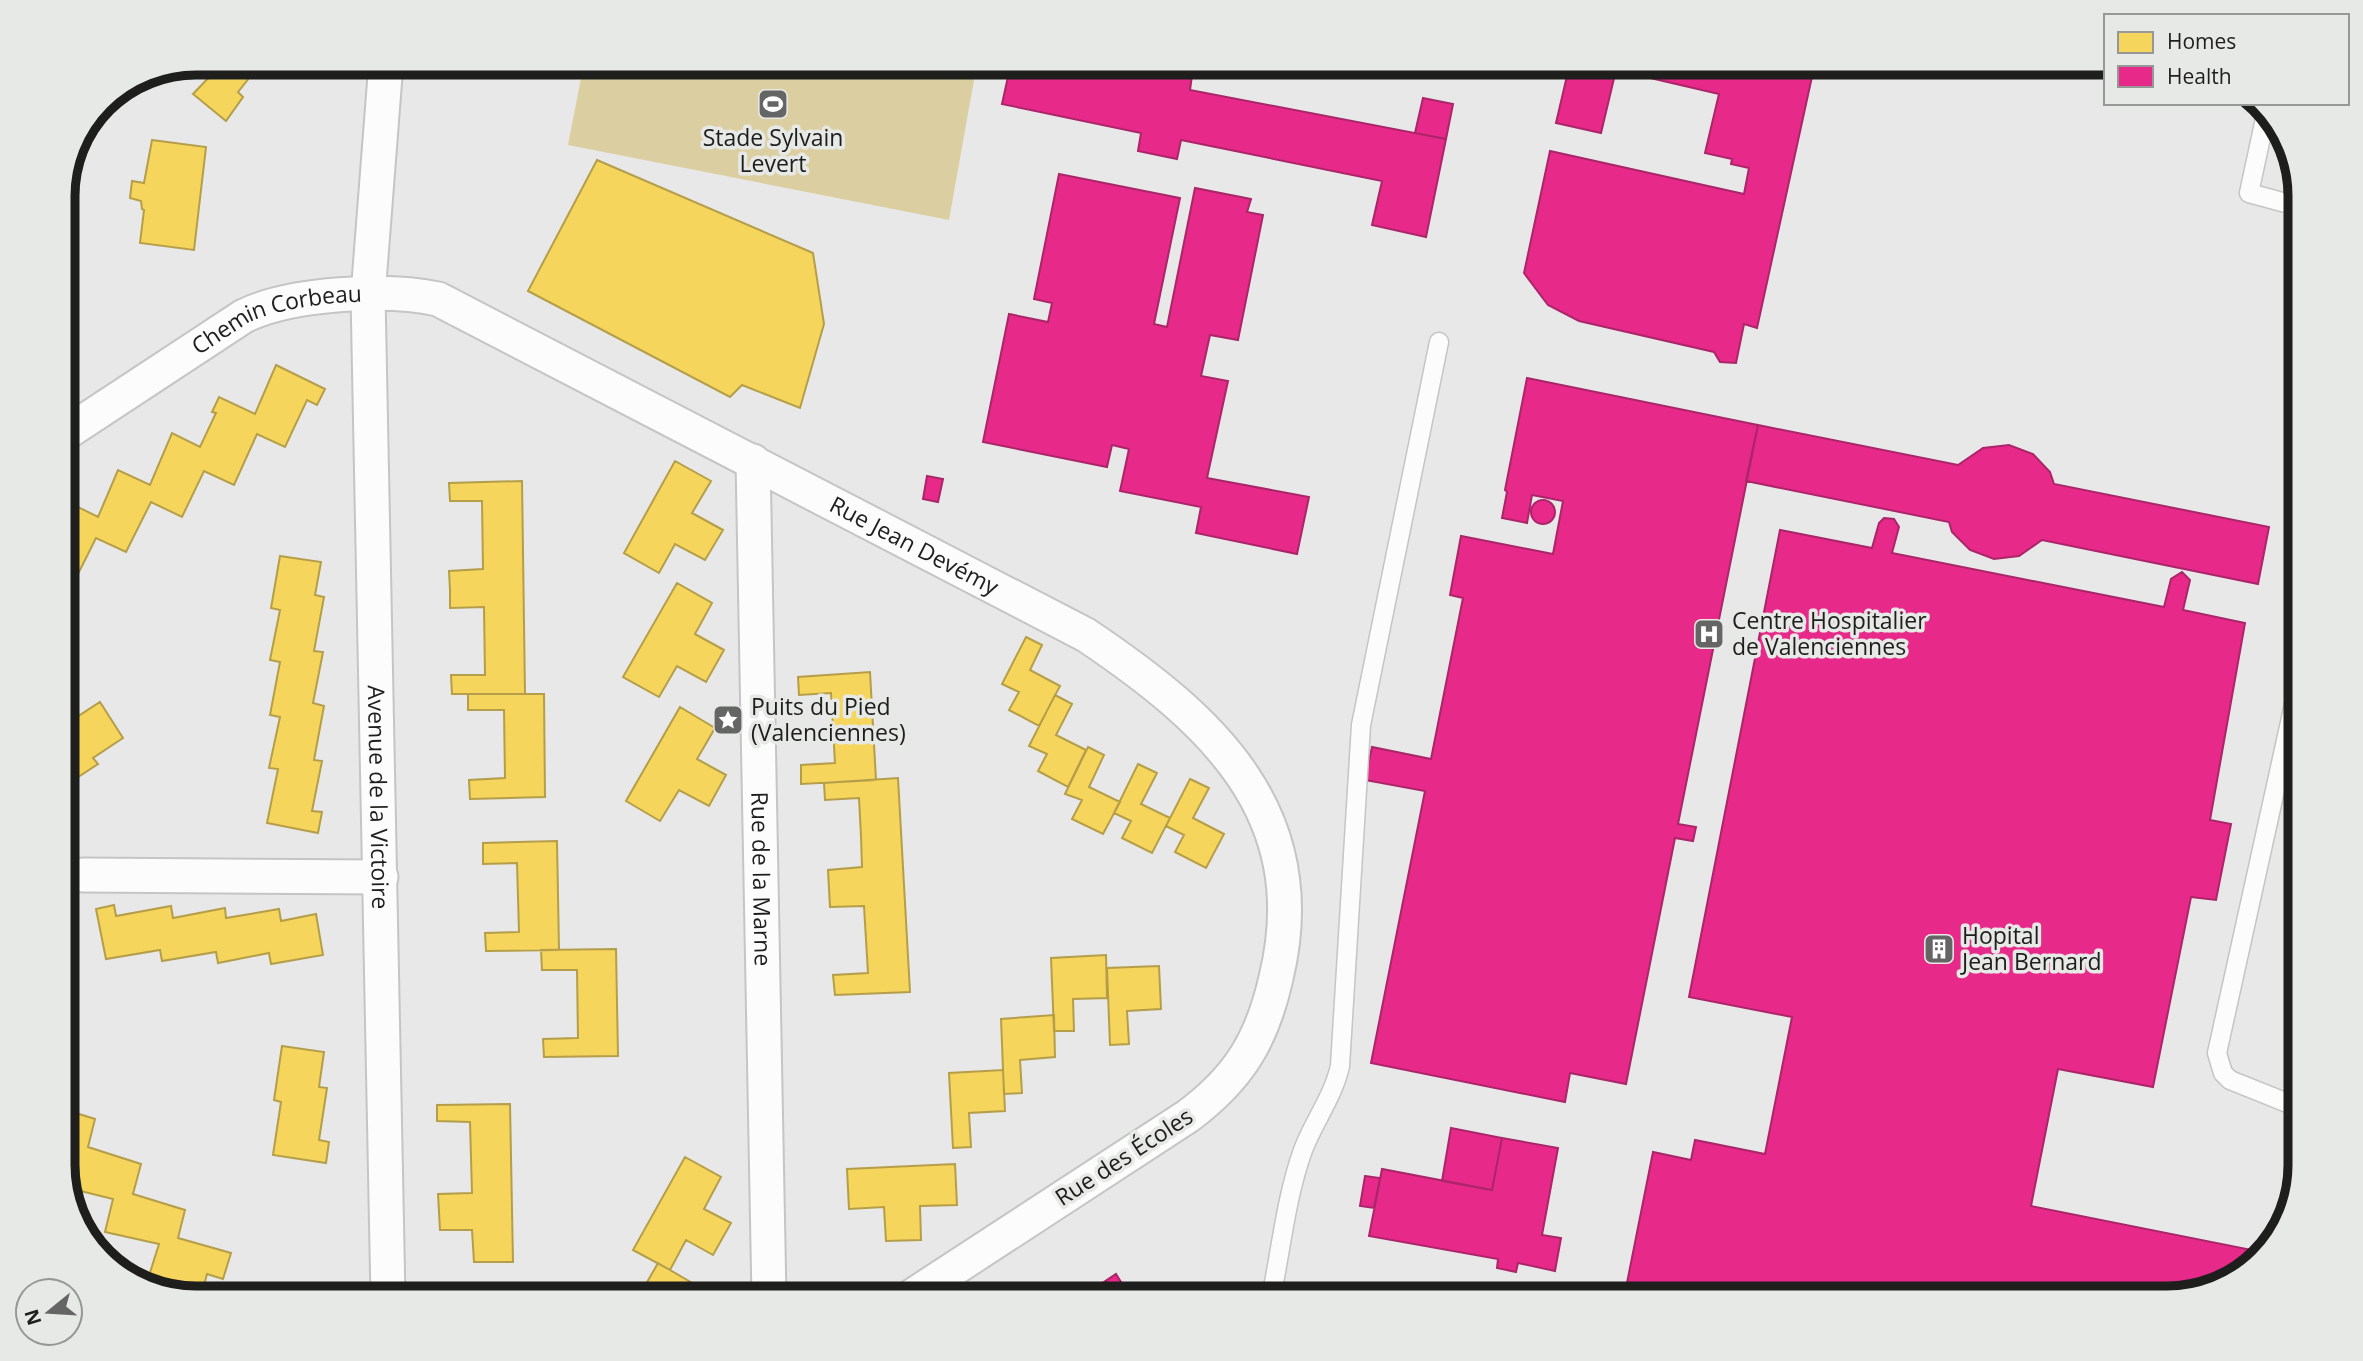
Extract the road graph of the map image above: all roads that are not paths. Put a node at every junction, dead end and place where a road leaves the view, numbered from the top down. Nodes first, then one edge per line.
1 (385, 75) edge
2 (2264, 124) edge
3 (2287, 203) edge
4 (368, 295) junction
5 (1439, 342) dead end
6 (76, 426) edge
7 (753, 461) junction
8 (2288, 733) edge
9 (83, 875) dead end
10 (381, 877) junction
11 (1279, 966) joint
12 (2288, 1103) edge
13 (388, 1286) edge
14 (769, 1286) edge
15 (927, 1286) edge
16 (1273, 1286) edge

1 - 4 street, Chemin Corbeau
2 - 3 lane
4 - 6 street, Chemin Corbeau
4 - 7 street, Rue Jean Devémy
4 - 10 street, Avenue de la Victoire
5 - 16 lane
7 - 11 street, Rue Jean Devémy
7 - 14 street, Rue de la Marne
8 - 12 lane
9 - 10 street
10 - 13 street, Avenue de la Victoire
11 - 15 street, Rue des Écoles

